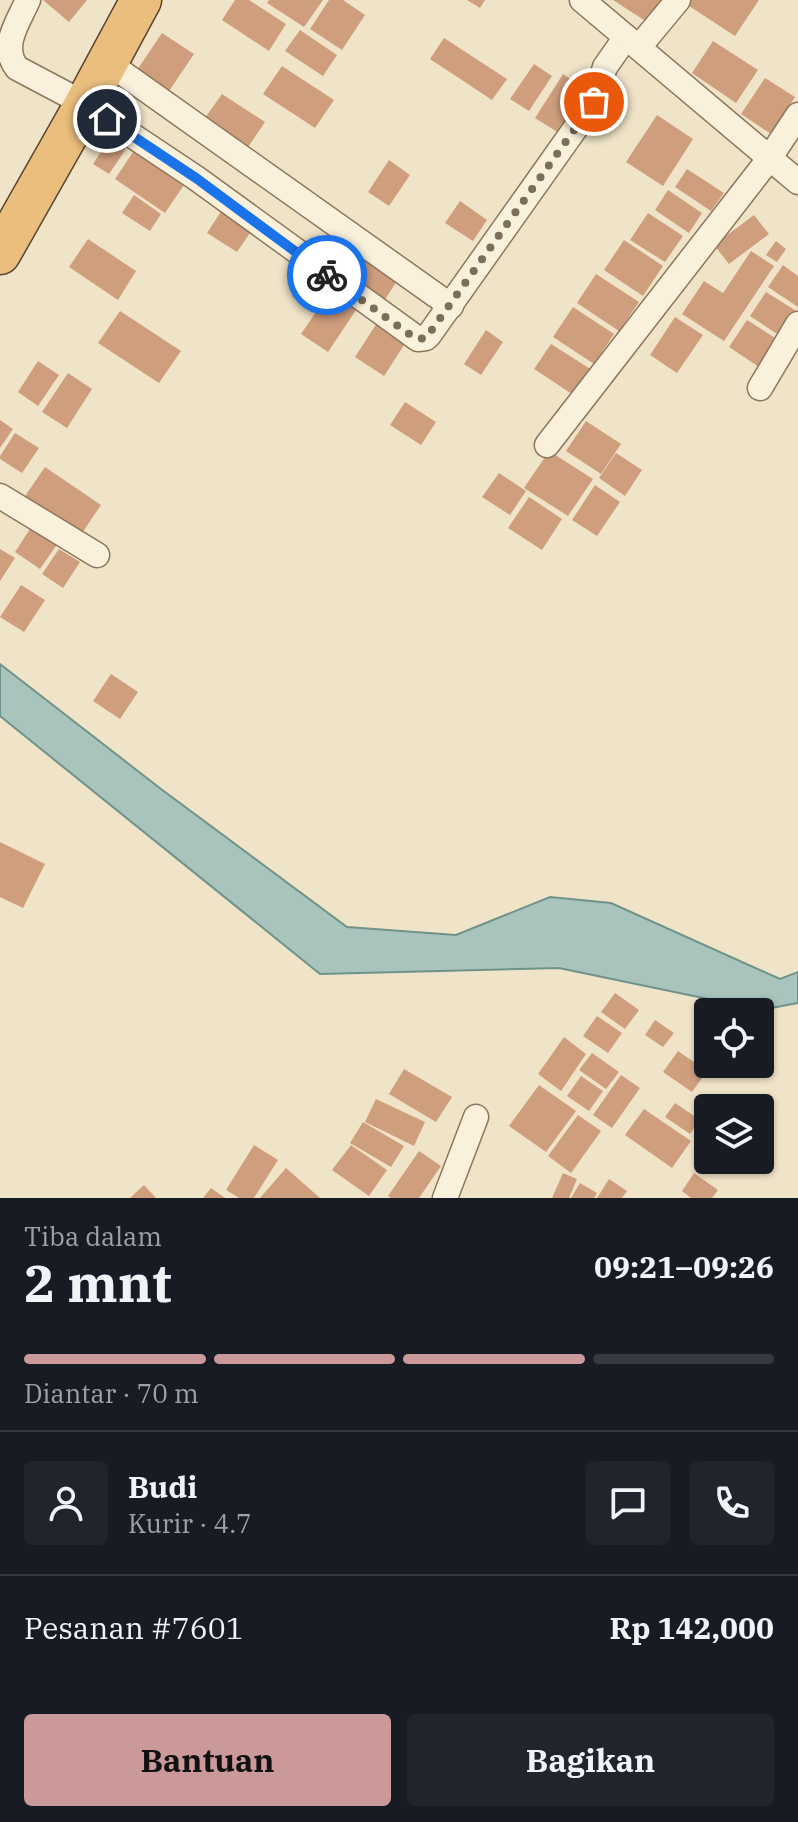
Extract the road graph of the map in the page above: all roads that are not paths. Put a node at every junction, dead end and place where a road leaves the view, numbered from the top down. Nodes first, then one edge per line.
1 (28, 0) edge
2 (141, 0) edge
3 (582, 0) edge
4 (678, 0) edge
5 (633, 42) junction
6 (107, 62) junction
7 (85, 104) junction
8 (798, 115) edge
9 (769, 159) junction
10 (798, 182) edge
11 (0, 254) edge
12 (451, 306) junction
13 (798, 324) edge
14 (760, 388) dead end
15 (547, 445) dead end
16 (0, 496) edge
17 (97, 555) dead end
18 (476, 1117) dead end
19 (445, 1198) edge

1 - 7 street
2 - 6 highway
3 - 5 street
4 - 5 street
5 - 9 street
5 - 12 street
6 - 7 highway
6 - 12 street
7 - 11 highway
7 - 12 street
8 - 9 street
9 - 10 street
9 - 15 street
13 - 14 street
16 - 17 street
18 - 19 street

